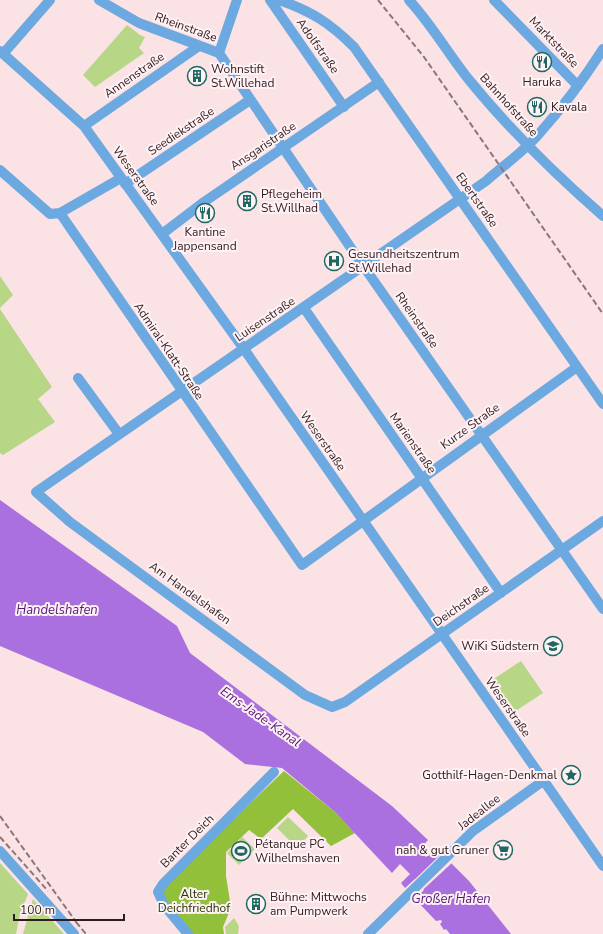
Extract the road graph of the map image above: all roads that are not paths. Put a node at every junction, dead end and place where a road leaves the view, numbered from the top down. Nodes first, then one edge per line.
1 (50, 0) edge
2 (98, 0) edge
3 (237, 0) edge
4 (270, 0) edge
5 (279, 0) edge
6 (409, 0) edge
7 (494, 0) edge
8 (199, 46) junction
9 (603, 49) edge
10 (2, 52) edge
11 (219, 53) junction
12 (379, 82) junction
13 (578, 86) junction
14 (250, 100) junction
15 (344, 107) junction
16 (84, 126) junction
17 (527, 146) junction
18 (282, 148) junction
19 (0, 170) edge
20 (123, 181) junction
21 (461, 199) junction
22 (60, 213) junction
23 (603, 216) edge
24 (162, 234) junction
25 (364, 266) junction
26 (304, 308) junction
27 (244, 349) junction
28 (577, 367) junction
29 (78, 378) dead end
30 (180, 391) junction
31 (603, 404) edge
32 (119, 434) junction
33 (480, 435) junction
34 (422, 477) junction
35 (36, 492) joint
36 (362, 521) junction
37 (603, 521) edge
38 (562, 550) junction
39 (302, 565) joint
40 (502, 593) junction
41 (603, 609) edge
42 (443, 635) junction
43 (332, 707) joint
44 (274, 772) dead end
45 (543, 780) junction
46 (0, 851) edge
47 (603, 866) edge
48 (74, 934) edge
49 (188, 934) edge
50 (368, 934) edge

1 - 10 street
2 - 8 street, Rheinstraße
3 - 11 street
4 - 15 street, Adolfstraße
5 - 12 street, Ebertstraße
6 - 17 street, Bahnhofstraße
7 - 13 street, Marktstraße
8 - 11 street, Rheinstraße
8 - 16 street, Annenstraße
9 - 13 street, Luisenstraße
10 - 16 street, Weserstraße
11 - 14 street, Rheinstraße
12 - 15 street, Ansgaristraße
12 - 21 street, Ebertstraße
13 - 17 street, Luisenstraße
14 - 18 street, Rheinstraße
14 - 20 street, Seediekstraße
15 - 18 street, Ansgaristraße
16 - 20 street, Weserstraße
17 - 21 street, Luisenstraße
17 - 23 street, Bahnhofstraße
18 - 24 street, Ansgaristraße
18 - 25 street, Rheinstraße
19 - 22 street
20 - 22 street, Seediekstraße
20 - 24 street, Weserstraße
21 - 25 street, Luisenstraße
21 - 28 street, Ebertstraße
22 - 30 street, Admiral-Klatt-Straße
24 - 27 street, Weserstraße
25 - 26 street, Luisenstraße
25 - 33 street, Rheinstraße
26 - 27 street, Luisenstraße
26 - 34 street, Marienstraße
27 - 30 street, Luisenstraße
27 - 36 street, Weserstraße
28 - 31 street, Ebertstraße
28 - 33 street, Kurze Straße
29 - 32 street
30 - 32 street, Luisenstraße
30 - 39 street, Admiral-Klatt-Straße
32 - 35 street, Luisenstraße
33 - 34 street, Kurze Straße
33 - 38 street, Rheinstraße
34 - 36 street, Kurze Straße
34 - 40 street, Marienstraße
35 - 43 street, Am Handelshafen
36 - 39 street, Kurze Straße
36 - 42 street, Weserstraße
37 - 38 street, Deichstraße
38 - 40 street, Deichstraße
38 - 41 street, Rheinstraße
40 - 42 street, Deichstraße
42 - 43 street, Deichstraße
42 - 45 street, Weserstraße
44 - 49 street, Banter Deich
45 - 47 street, Weserstraße
45 - 50 street, Jadeallee
46 - 48 street

